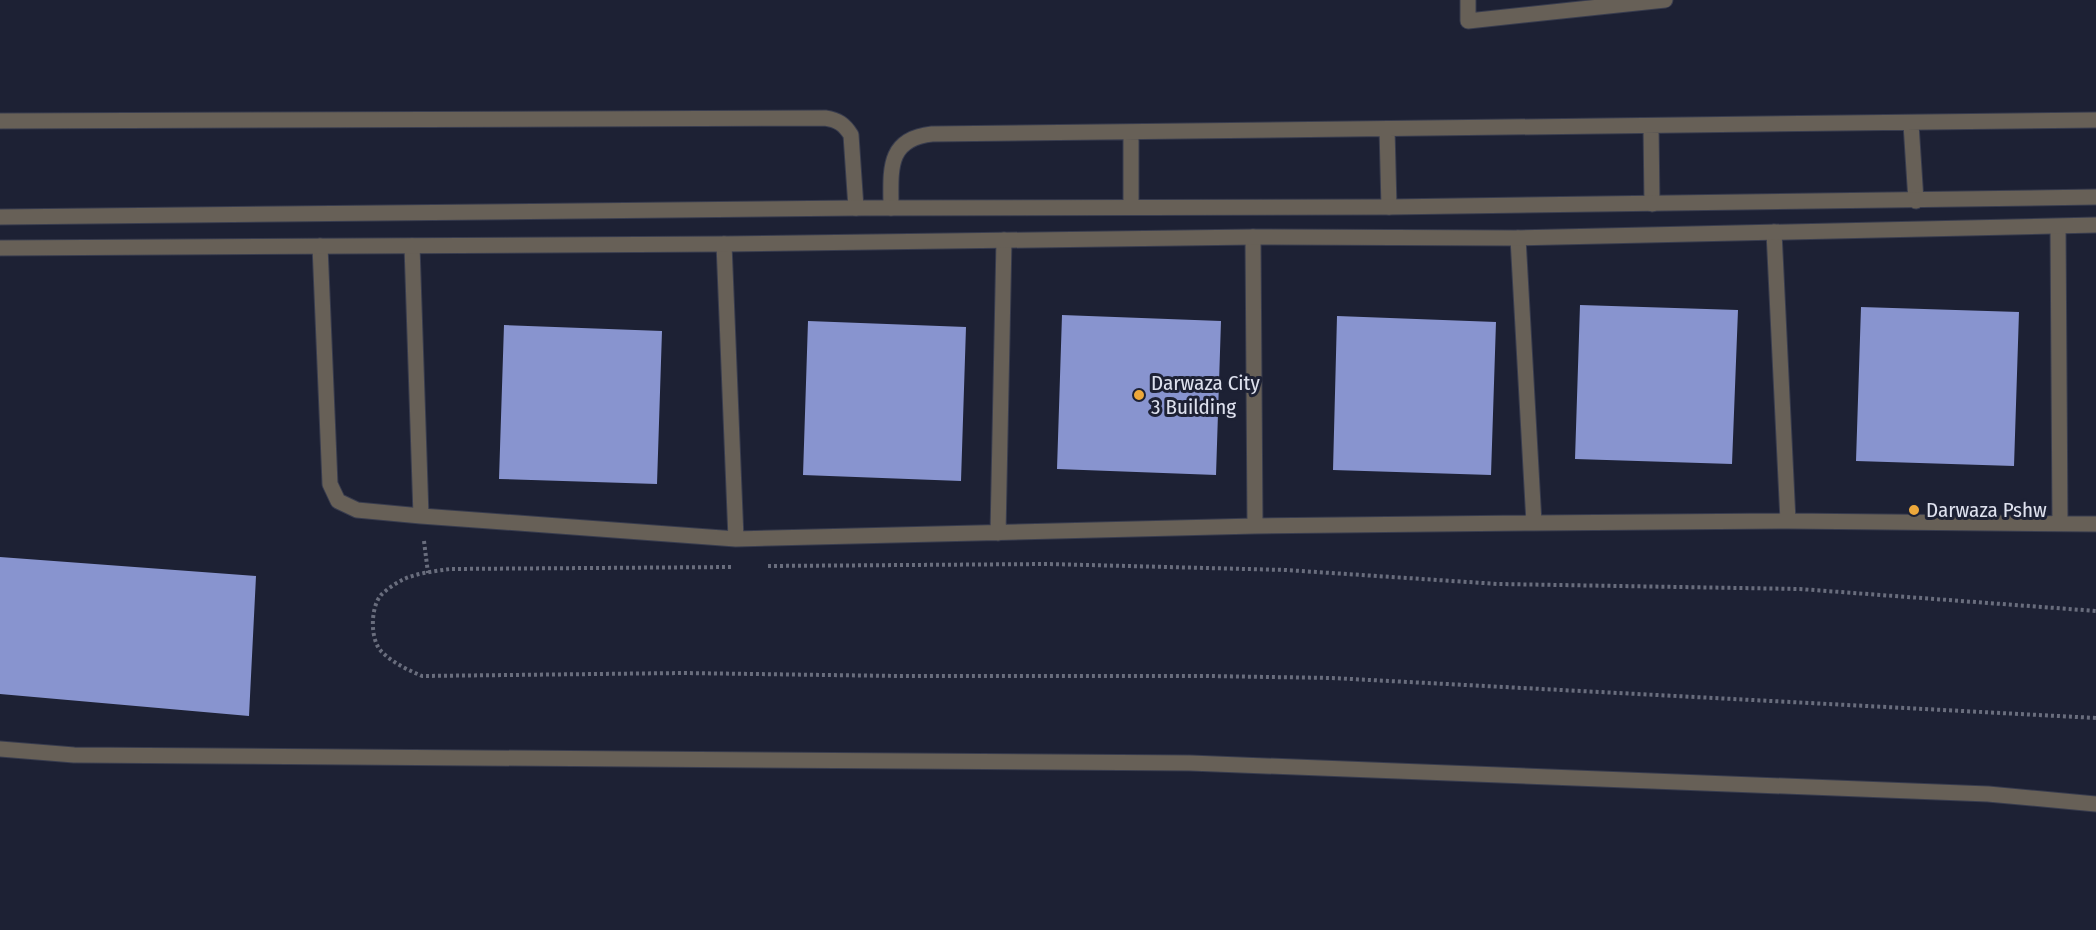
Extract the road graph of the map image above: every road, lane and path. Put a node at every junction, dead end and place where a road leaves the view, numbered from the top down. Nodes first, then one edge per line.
1 (1468, 0) edge
2 (1665, 0) edge
3 (2096, 120) edge
4 (0, 122) edge
5 (1911, 124) junction
6 (1652, 126) junction
7 (1387, 129) junction
8 (1131, 132) junction
9 (2096, 197) edge
10 (1916, 201) junction
11 (1652, 204) junction
12 (1131, 207) junction
13 (1389, 207) junction
14 (856, 208) junction
15 (891, 208) junction
16 (0, 217) edge
17 (2096, 225) edge
18 (2058, 227) junction
19 (1774, 232) junction
20 (1252, 237) junction
21 (1518, 238) junction
22 (1004, 240) junction
23 (724, 244) junction
24 (320, 246) junction
25 (412, 246) junction
26 (0, 248) edge
27 (421, 516) junction
28 (1788, 522) junction
29 (1534, 523) junction
30 (2060, 523) junction
31 (2096, 524) edge
32 (1255, 526) junction
33 (998, 533) junction
34 (736, 539) junction
35 (761, 566) dead end
36 (737, 567) dead end
37 (2096, 611) edge
38 (2096, 717) edge
39 (0, 749) edge
40 (2096, 804) edge

1 - 2 street
3 - 5 street
4 - 14 street
5 - 6 street
5 - 10 street
6 - 7 street
6 - 11 street
7 - 8 street
7 - 13 street
8 - 12 street
8 - 15 street
9 - 10 street
10 - 11 street
11 - 13 street
12 - 13 street
12 - 15 street
14 - 15 street
14 - 16 street
17 - 18 street
18 - 19 street
18 - 30 street
19 - 21 street
19 - 28 street
20 - 21 street
20 - 22 street
20 - 32 street
21 - 29 street
22 - 23 street
22 - 33 street
23 - 25 street
23 - 34 street
24 - 25 street
24 - 26 street
24 - 27 street
25 - 27 street
27 - 34 street
28 - 29 street
28 - 30 street
29 - 32 street
30 - 31 street
32 - 33 street
33 - 34 street
35 - 37 path
36 - 38 path
39 - 40 street

